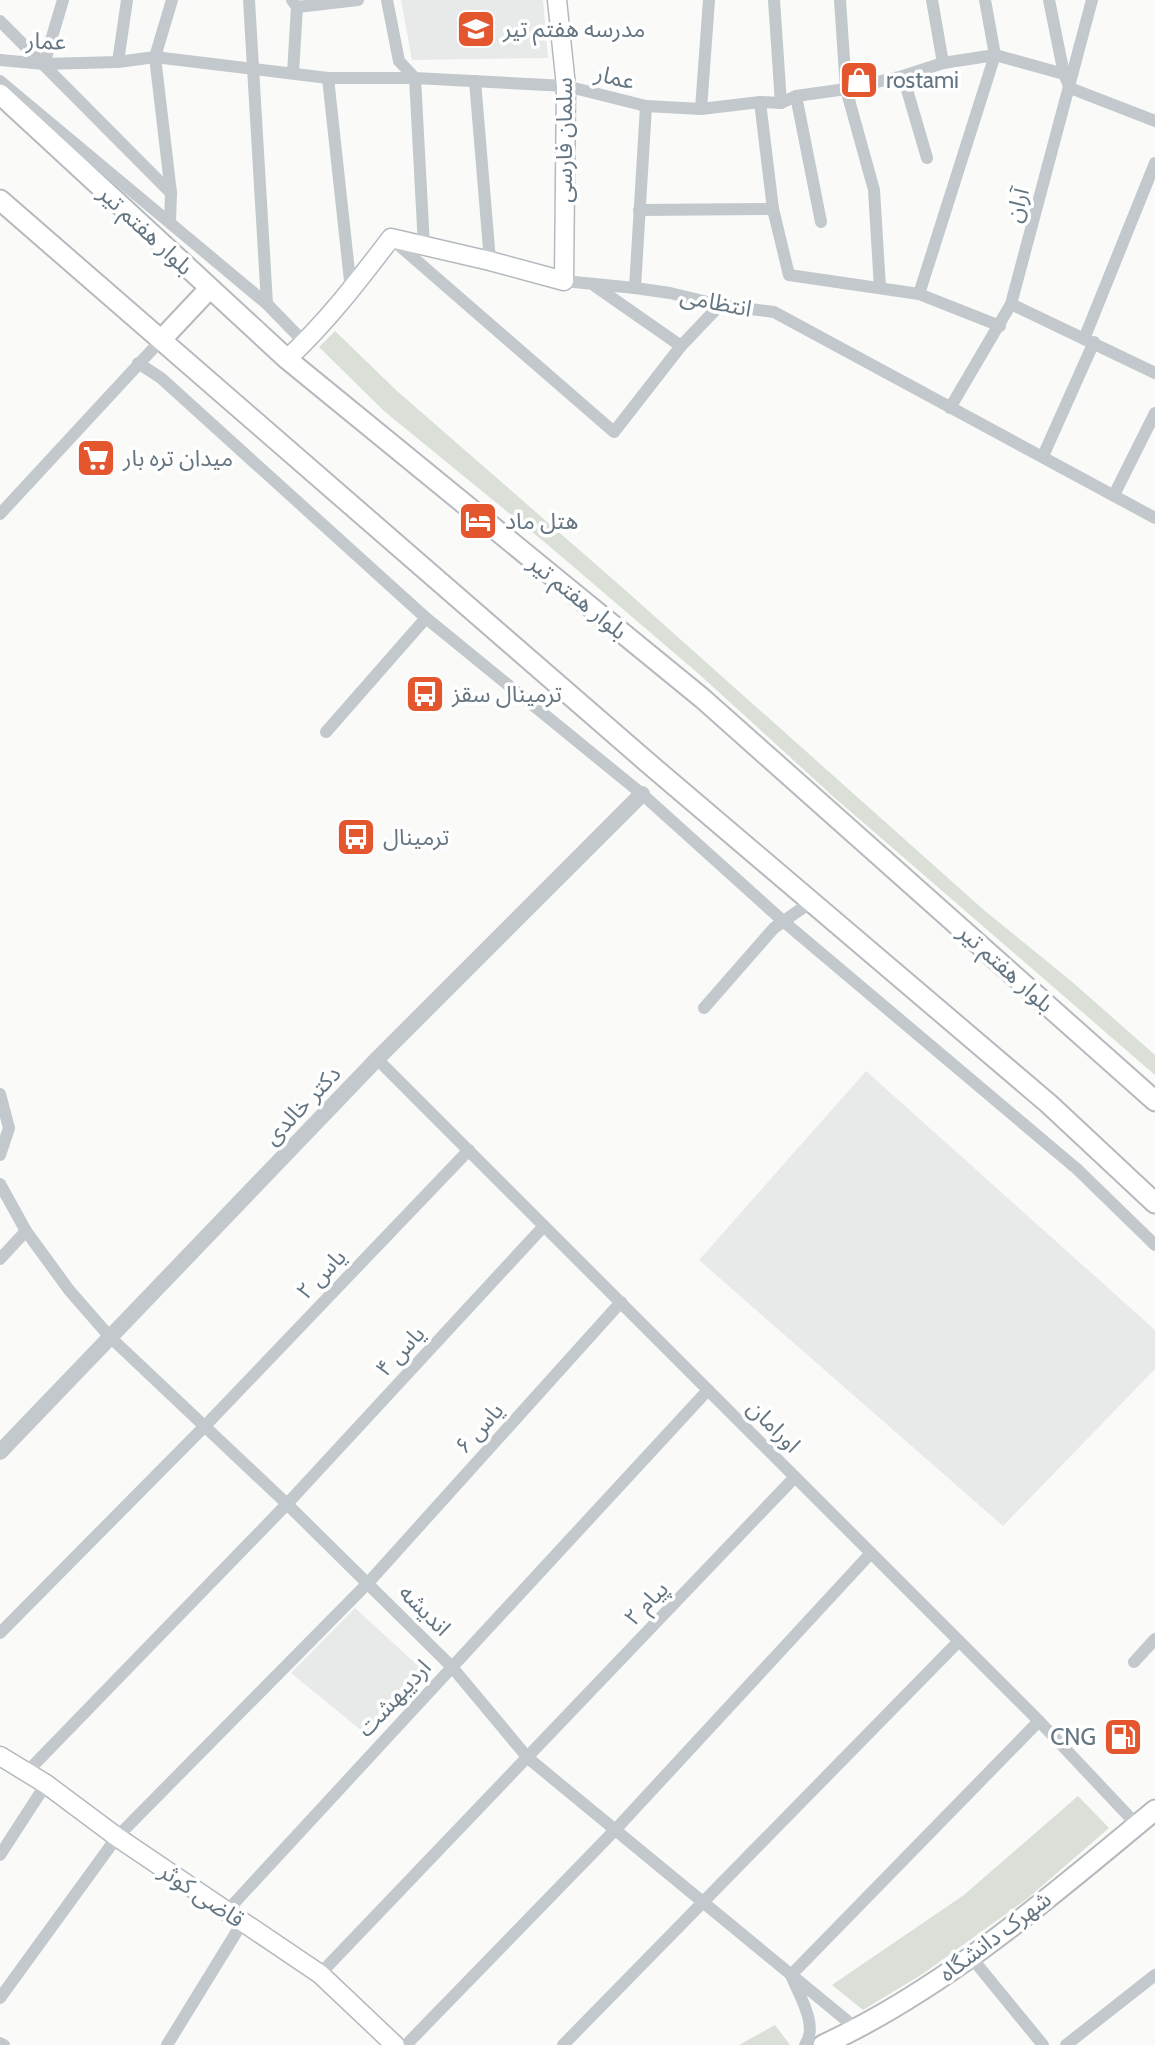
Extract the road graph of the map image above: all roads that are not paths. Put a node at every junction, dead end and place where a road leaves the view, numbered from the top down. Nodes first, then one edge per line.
1 (63, 0) edge
2 (127, 0) edge
3 (172, 0) edge
4 (249, 0) edge
5 (358, 0) edge
6 (387, 0) edge
7 (557, 0) edge
8 (709, 0) edge
9 (774, 0) edge
10 (840, 0) edge
11 (932, 0) edge
12 (985, 0) edge
13 (1049, 0) edge
14 (1092, 0) edge
15 (295, 4) edge
16 (0, 21) edge
17 (995, 55) junction
18 (155, 57) junction
19 (0, 60) edge
20 (118, 62) junction
21 (943, 63) junction
22 (44, 64) junction
23 (252, 70) junction
24 (293, 73) junction
25 (1064, 74) junction
26 (903, 76) junction
27 (328, 78) junction
28 (415, 78) junction
29 (0, 81) edge
30 (475, 81) junction
31 (566, 86) junction
32 (1070, 88) junction
33 (846, 89) junction
34 (0, 94) edge
35 (796, 96) junction
36 (760, 102) junction
37 (781, 103) junction
38 (646, 106) junction
39 (701, 108) junction
40 (1155, 121) edge
41 (927, 158) dead end
42 (1155, 163) edge
43 (171, 193) junction
44 (0, 200) edge
45 (773, 209) junction
46 (639, 211) junction
47 (170, 222) junction
48 (821, 222) dead end
49 (391, 239) junction
50 (424, 246) junction
51 (490, 261) junction
52 (564, 281) junction
53 (594, 285) junction
54 (876, 287) junction
55 (635, 288) junction
56 (209, 289) junction
57 (351, 290) junction
58 (919, 294) junction
59 (1012, 303) junction
60 (267, 304) junction
61 (720, 305) junction
62 (1000, 326) junction
63 (162, 339) junction
64 (1089, 341) junction
65 (305, 343) junction
66 (681, 346) junction
67 (287, 359) junction
68 (138, 363) junction
69 (1155, 373) edge
70 (950, 408) junction
71 (1155, 412) edge
72 (1043, 456) junction
73 (1114, 495) junction
74 (0, 514) edge
75 (1155, 517) edge
76 (426, 618) junction
77 (326, 732) dead end
78 (642, 794) junction
79 (811, 902) junction
80 (783, 922) junction
81 (704, 1008) dead end
82 (377, 1059) junction
83 (0, 1094) edge
84 (1155, 1101) edge
85 (469, 1150) junction
86 (0, 1156) edge
87 (0, 1184) edge
88 (1155, 1203) edge
89 (544, 1226) junction
90 (26, 1231) junction
91 (1155, 1245) edge
92 (0, 1258) edge
93 (621, 1302) junction
94 (110, 1337) junction
95 (708, 1390) junction
96 (204, 1427) junction
97 (0, 1452) edge
98 (795, 1477) junction
99 (287, 1504) junction
100 (871, 1553) junction
101 (368, 1583) junction
102 (0, 1633) edge
103 (1155, 1639) edge
104 (959, 1641) junction
105 (1134, 1662) dead end
106 (452, 1667) junction
107 (1038, 1721) junction
108 (0, 1756) edge
109 (528, 1758) junction
110 (26, 1773) junction
111 (46, 1784) junction
112 (1155, 1810) edge
113 (1146, 1824) edge
114 (616, 1829) junction
115 (117, 1837) junction
116 (0, 1855) edge
117 (705, 1902) junction
118 (226, 1912) junction
119 (242, 1923) junction
120 (975, 1962) junction
121 (320, 1974) junction
122 (791, 1975) junction
123 (1155, 1976) edge
124 (0, 1998) edge
125 (854, 2037) edge
126 (167, 2045) edge
127 (395, 2045) edge
128 (407, 2045) edge
129 (563, 2045) edge
130 (804, 2045) edge
131 (823, 2045) edge
132 (1043, 2045) edge
133 (1066, 2045) edge

1 - 22 street
2 - 20 street
3 - 18 street
4 - 23 street
5 - 15 street
6 - 28 street
7 - 31 main road, سلمان فارسی
8 - 39 street
9 - 37 street
10 - 33 street
11 - 21 street
12 - 17 street
13 - 25 street
14 - 32 street, آران
15 - 24 street
16 - 22 street
17 - 21 street, عمار
17 - 25 street, عمار
17 - 58 street
18 - 20 street, عمار
18 - 23 street, عمار
18 - 43 street
19 - 22 street, عمار
20 - 22 street, عمار
21 - 26 street, عمار
22 - 43 street
23 - 24 street, عمار
23 - 60 street
24 - 27 street, عمار
25 - 32 street
26 - 33 street, عمار
26 - 41 street
27 - 28 street, عمار
27 - 57 street
28 - 30 street, عمار
28 - 50 street
29 - 47 street
30 - 31 street, عمار
30 - 51 street
31 - 38 street, عمار
31 - 52 main road, سلمان فارسی
32 - 40 street
32 - 59 street, آران
33 - 35 street, عمار
33 - 54 street
34 - 56 main road, بلوار هفتم تیر
35 - 37 street, عمار
35 - 48 street
36 - 37 street, عمار
36 - 39 street, عمار
36 - 45 street
38 - 39 street, عمار
38 - 46 street
42 - 64 street
43 - 47 street
44 - 63 main road
45 - 46 street
45 - 54 street
46 - 55 street
47 - 60 street
49 - 50 main road, انتظامی
49 - 57 main road
49 - 66 street
50 - 51 main road, انتظامی
51 - 52 main road, انتظامی
52 - 53 street, انتظامی
53 - 55 street, انتظامی
53 - 66 street
54 - 58 street
55 - 61 street, انتظامی
56 - 63 main road
56 - 67 main road, بلوار هفتم تیر
57 - 65 main road
58 - 62 street
59 - 62 street, آران
59 - 64 street
60 - 65 street
61 - 66 street
61 - 70 street, انتظامی
62 - 70 street, آران
63 - 68 street
63 - 79 main road
64 - 69 street
64 - 72 street
65 - 67 main road
67 - 84 main road, بلوار هفتم تیر
68 - 74 street
68 - 76 street
70 - 72 street, انتظامی
71 - 73 street
72 - 73 street, انتظامی
73 - 75 street, انتظامی
76 - 77 street
76 - 78 street
78 - 80 street
78 - 82 street, دکتر خالدی
79 - 80 street
79 - 88 main road
80 - 81 street
80 - 91 street
82 - 85 street, اورامان
82 - 94 street, دکتر خالدی
83 - 86 street
85 - 89 street, اورامان
85 - 96 street, یاس ۲
87 - 90 street, اندیشه
89 - 93 street, اورامان
89 - 99 street, یاس ۴
90 - 92 street
90 - 94 street, اندیشه
93 - 95 street, اورامان
93 - 101 street, یاس ۶
94 - 96 street, اندیشه
94 - 97 street, دکتر خالدی
95 - 98 street, اورامان
95 - 106 street, اردیبهشت
96 - 99 street, اندیشه
96 - 102 street, یاس ۲
98 - 100 street, اورامان
98 - 109 street, پیام ۲
99 - 101 street, اندیشه
99 - 110 street, یاس ۴
100 - 104 street, اورامان
100 - 114 street
101 - 106 street, اندیشه
101 - 115 street, یاس ۶
103 - 105 street
104 - 107 street, اورامان
104 - 117 street
106 - 109 street, اندیشه
106 - 118 street, اردیبهشت
107 - 113 street, اورامان
107 - 122 street
108 - 110 main road, قاضی کوثر
109 - 114 street, اندیشه
109 - 121 street, پیام ۲
110 - 111 main road, قاضی کوثر
111 - 115 main road, قاضی کوثر
111 - 116 street
112 - 113 main road, شهرک دانشگاه
113 - 120 main road, شهرک دانشگاه
114 - 117 street, اندیشه
114 - 128 street
115 - 118 main road, قاضی کوثر
115 - 124 street, یاس ۶
117 - 122 street, اندیشه
117 - 129 street
118 - 119 main road, قاضی کوثر
119 - 121 main road, قاضی کوثر
119 - 126 street
120 - 125 main road, شهرک دانشگاه
120 - 132 street
121 - 127 main road, قاضی کوثر
122 - 125 street, اندیشه
122 - 130 street
123 - 133 street
125 - 131 main road, شهرک دانشگاه

